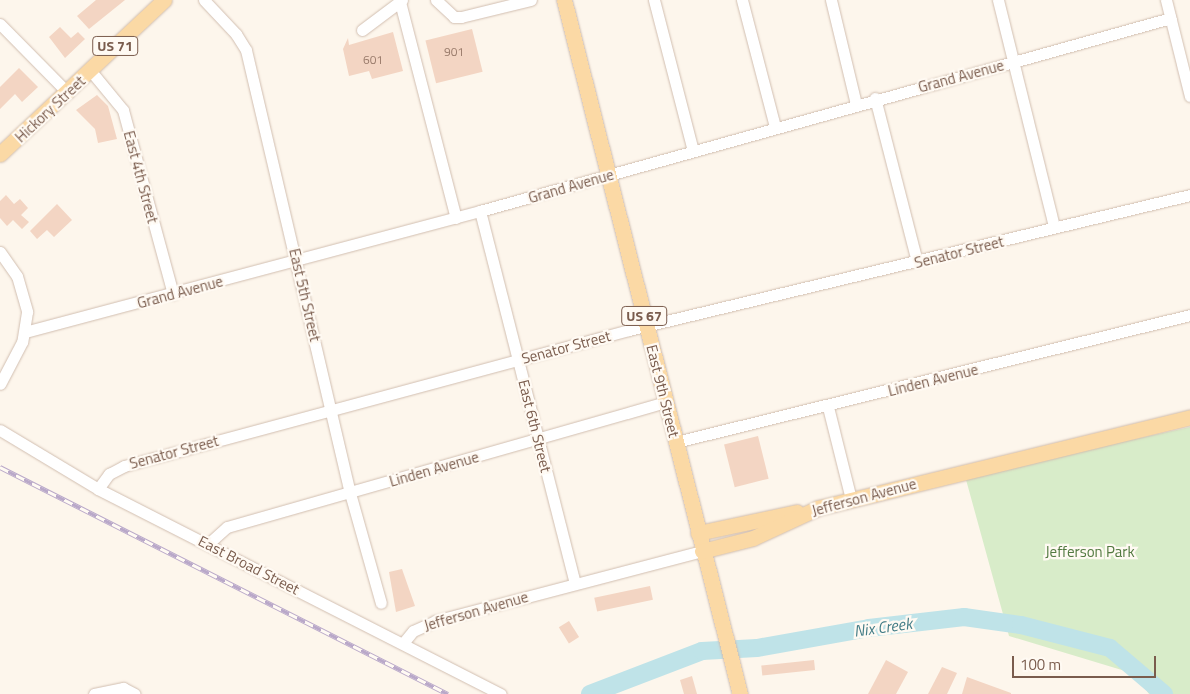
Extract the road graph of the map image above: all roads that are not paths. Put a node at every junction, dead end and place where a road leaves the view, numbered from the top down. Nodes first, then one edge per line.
1 (164, 0) edge
2 (204, 0) edge
3 (436, 0) edge
4 (531, 0) edge
5 (564, 0) edge
6 (654, 0) edge
7 (742, 0) edge
8 (831, 0) edge
9 (998, 0) edge
10 (1166, 0) edge
11 (401, 1) edge
12 (1171, 18) junction
13 (0, 24) edge
14 (362, 30) dead end
15 (1013, 62) junction
16 (90, 70) junction
17 (68, 93) junction
18 (1190, 96) edge
19 (874, 98) junction
20 (856, 104) junction
21 (775, 126) junction
22 (693, 151) junction
23 (0, 154) edge
24 (607, 176) junction
25 (1190, 195) edge
26 (480, 211) junction
27 (456, 218) junction
28 (1054, 228) junction
29 (0, 252) edge
30 (298, 259) junction
31 (917, 262) junction
32 (173, 294) junction
33 (1190, 315) edge
34 (648, 328) junction
35 (25, 332) junction
36 (518, 360) junction
37 (1, 382) edge
38 (666, 402) junction
39 (828, 407) junction
40 (331, 411) junction
41 (1187, 417) edge
42 (0, 430) edge
43 (539, 440) junction
44 (676, 442) junction
45 (98, 489) junction
46 (350, 493) junction
47 (851, 499) junction
48 (811, 510) junction
49 (698, 533) junction
50 (208, 544) junction
51 (702, 551) junction
52 (575, 583) junction
53 (381, 603) dead end
54 (404, 642) junction
55 (134, 692) edge
56 (94, 694) edge
57 (501, 694) edge
58 (740, 694) edge

1 - 16 main road, Hickory Street / US 71
2 - 30 street, East 5th Street
3 - 4 street
5 - 24 main road, East 9th Street / US 67
6 - 22 street
7 - 21 street
8 - 20 street
9 - 15 street
10 - 12 street
11 - 14 street
11 - 27 street
12 - 15 street, Grand Avenue
12 - 18 street
13 - 17 street
15 - 19 street, Grand Avenue
15 - 28 street
16 - 17 main road, Hickory Street / US 71
16 - 32 street, East 4th Street
17 - 23 main road, Hickory Street / US 71
19 - 20 street, Grand Avenue
19 - 31 street
20 - 21 street, Grand Avenue
21 - 22 street, Grand Avenue
22 - 24 street, Grand Avenue
24 - 26 street, Grand Avenue
24 - 34 main road, East 9th Street / US 67
25 - 28 street, Senator Street
26 - 27 street, Grand Avenue
26 - 36 street, East 6th Street
27 - 30 street, Grand Avenue
28 - 31 street, Senator Street
29 - 35 street
30 - 32 street, Grand Avenue
30 - 40 street, East 5th Street
31 - 34 street, Senator Street
32 - 35 street, Grand Avenue
33 - 39 street, Linden Avenue
34 - 36 street, Senator Street
34 - 38 main road, East 9th Street / US 67
35 - 37 street
36 - 40 street, Senator Street
36 - 43 street, East 6th Street
38 - 43 street, Linden Avenue
38 - 44 main road, East 9th Street / US 67
39 - 44 street, Linden Avenue
39 - 47 street
40 - 45 street, Senator Street
40 - 46 street, East 5th Street
41 - 47 main road, Jefferson Avenue
42 - 45 street, East Broad Street
43 - 46 street, Linden Avenue
43 - 52 street, East 6th Street
44 - 49 main road, East 9th Street / US 67
45 - 50 street, East Broad Street
46 - 50 street, Linden Avenue
46 - 53 street, East 5th Street
47 - 48 main road, Jefferson Avenue
48 - 49 main road
48 - 51 main road, Jefferson Avenue
49 - 51 main road, East 9th Street / US 67
50 - 54 street, East Broad Street
51 - 52 street, Jefferson Avenue
51 - 58 main road, East 9th Street / US 67
52 - 54 street, Jefferson Avenue
54 - 57 street, East Broad Street
55 - 56 street

